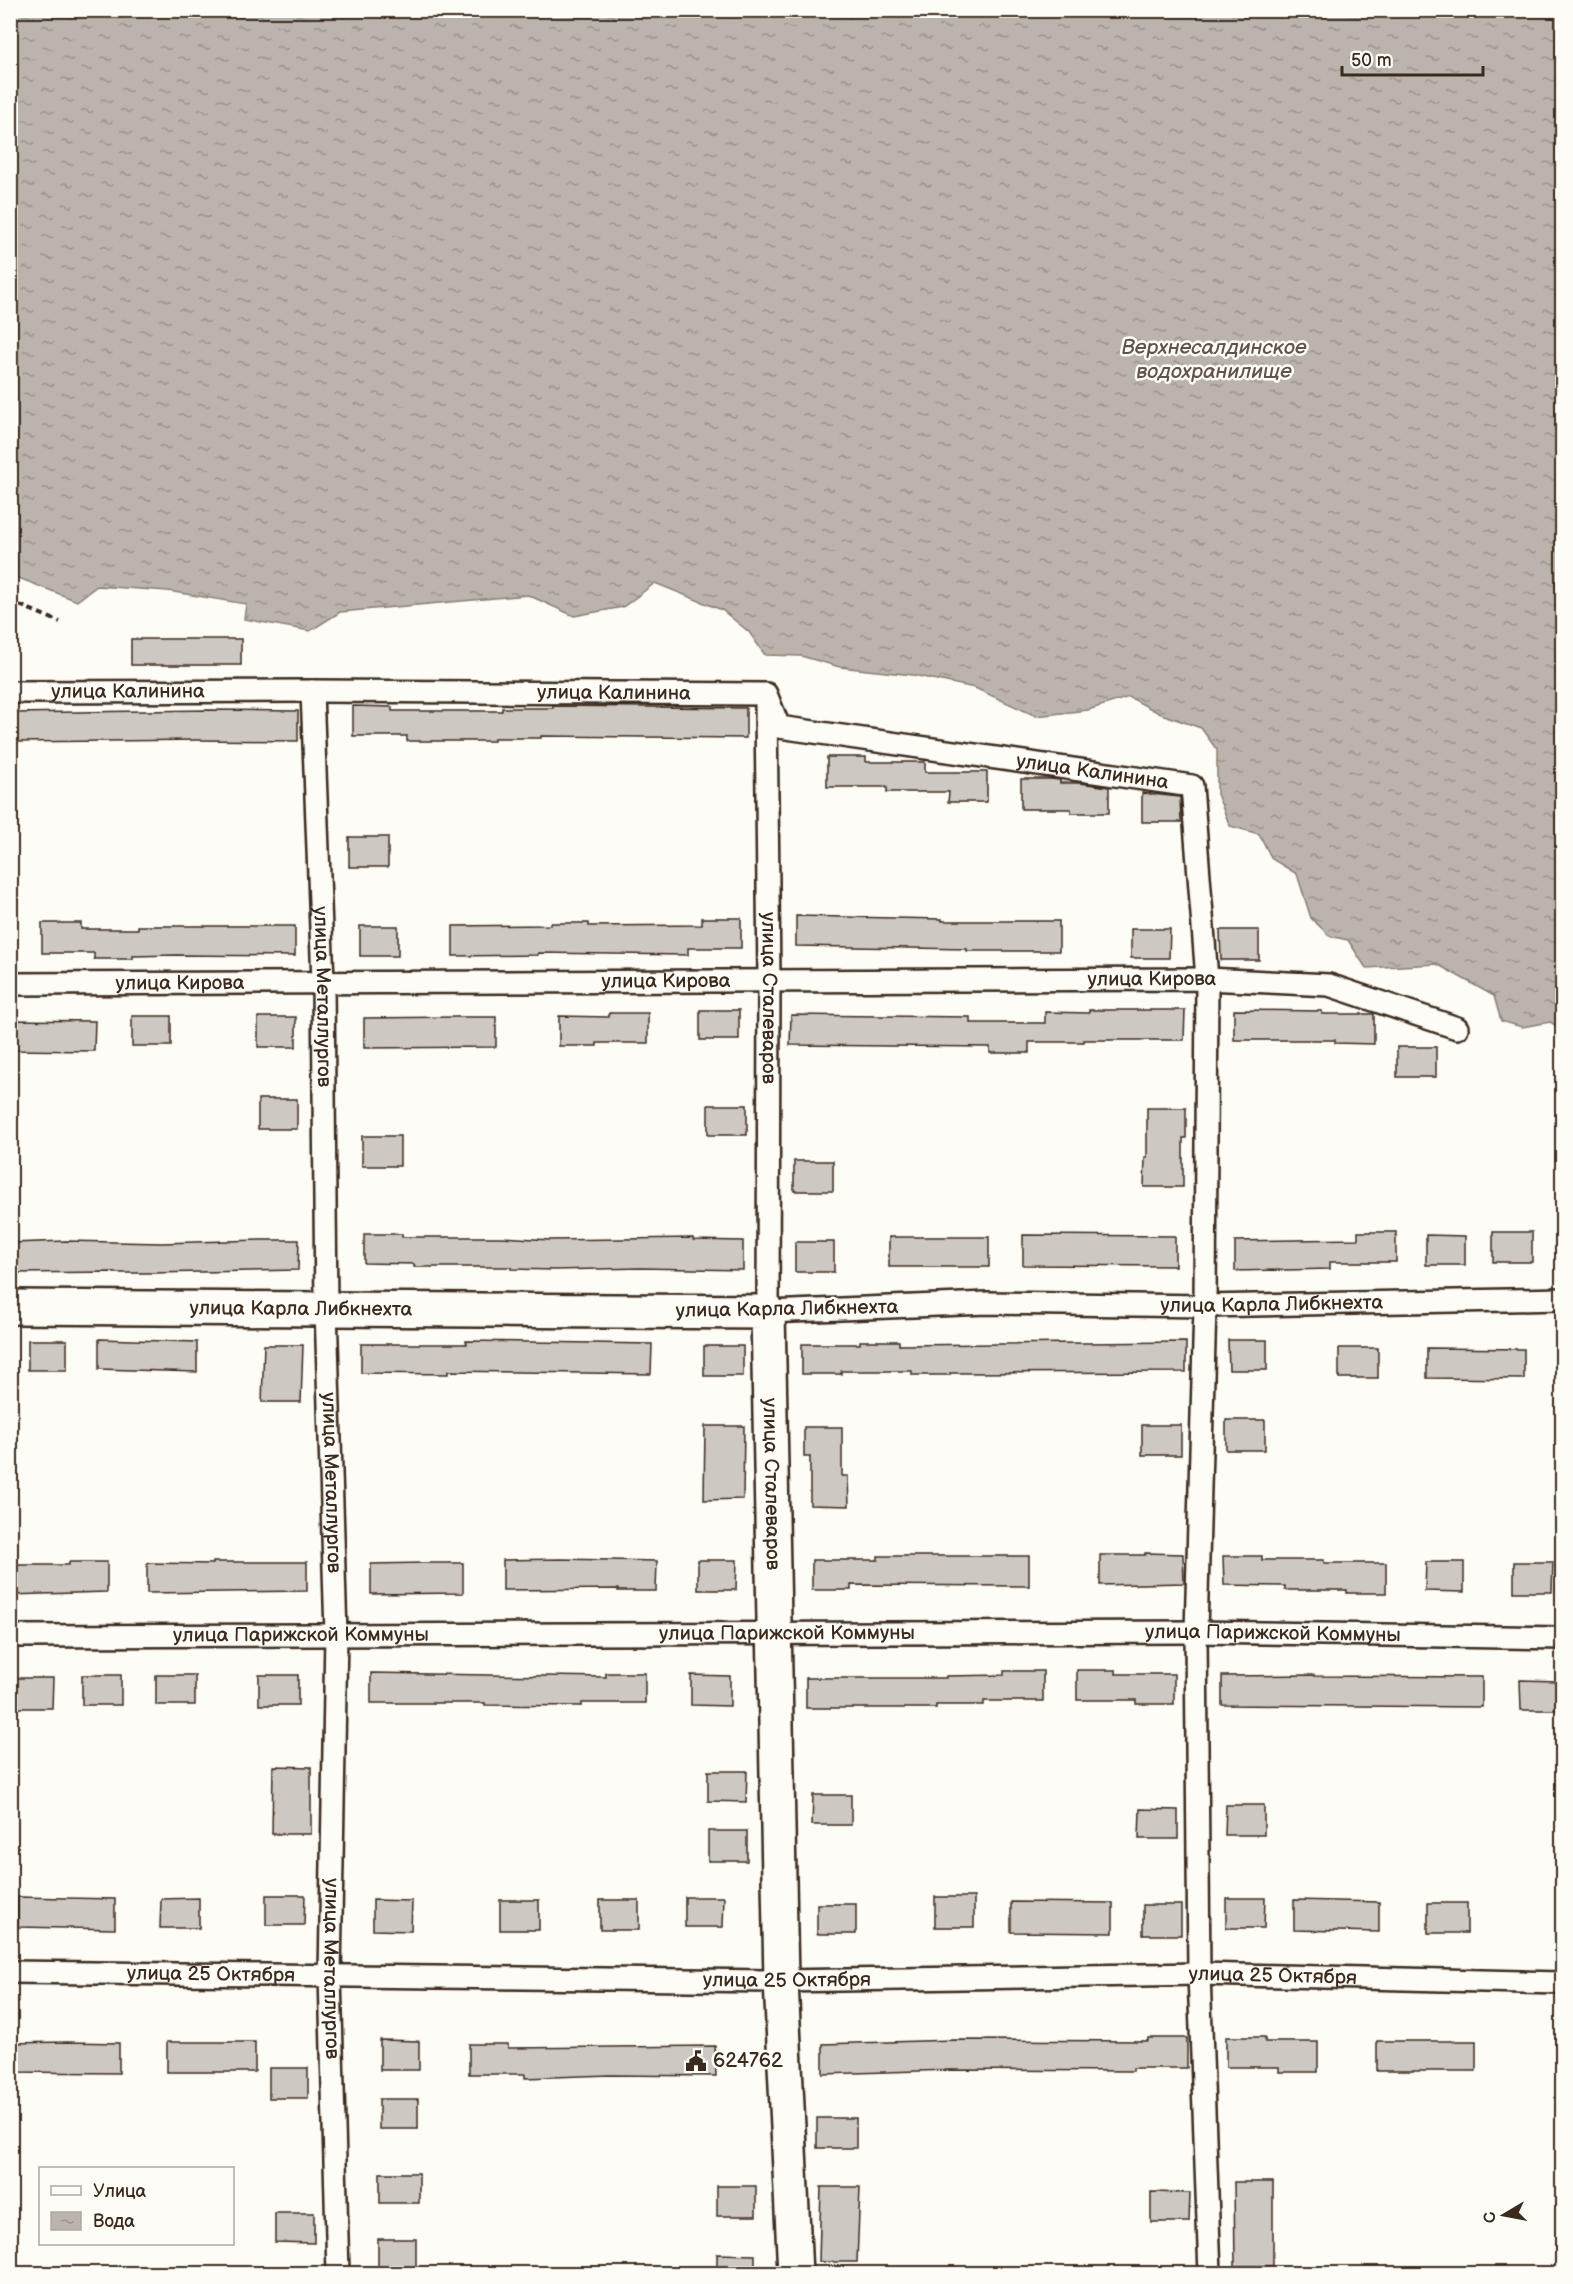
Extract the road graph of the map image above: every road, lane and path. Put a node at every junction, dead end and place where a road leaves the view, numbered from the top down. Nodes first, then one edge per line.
1 (10, 601) edge
2 (60, 622) dead end
3 (312, 691) junction
4 (10, 692) edge
5 (766, 694) junction
6 (770, 979) junction
7 (1207, 979) junction
8 (322, 982) junction
9 (10, 984) edge
10 (1456, 1028) dead end
11 (1563, 1299) edge
12 (1205, 1306) junction
13 (10, 1307) edge
14 (326, 1309) junction
15 (768, 1312) junction
16 (1196, 1632) junction
17 (336, 1634) junction
18 (774, 1634) junction
19 (10, 1636) edge
20 (1563, 1638) edge
21 (10, 1972) edge
22 (1199, 1974) junction
23 (330, 1975) junction
24 (781, 1982) junction
25 (1563, 1983) edge
26 (338, 2274) edge
27 (795, 2274) edge
28 (1210, 2274) edge

1 - 2 path
3 - 4 street, улица Калинина
3 - 5 street, улица Калинина
3 - 8 street, улица Металлургов
5 - 6 street, улица Сталеваров
5 - 7 street, улица Калинина
6 - 7 street, улица Кирова
6 - 8 street, улица Кирова
6 - 15 street, улица Сталеваров
7 - 10 street, улица Кирова
7 - 12 street
8 - 9 street, улица Кирова
8 - 14 street, улица Металлургов
11 - 12 street, улица Карла Либкнехта
12 - 15 street, улица Карла Либкнехта
12 - 16 street
13 - 14 main road, улица Карла Либкнехта
14 - 15 main road, улица Карла Либкнехта
14 - 17 street, улица Металлургов
15 - 18 main road, улица Сталеваров
16 - 18 street, улица Парижской Коммуны
16 - 20 street, улица Парижской Коммуны
16 - 22 street
17 - 18 street, улица Парижской Коммуны
17 - 19 street, улица Парижской Коммуны
17 - 23 street, улица Металлургов
18 - 24 main road, улица Сталеваров
21 - 23 street, улица 25 Октября
22 - 24 street, улица 25 Октября
22 - 25 street, улица 25 Октября
22 - 28 street
23 - 24 street, улица 25 Октября
23 - 26 street, улица Металлургов
24 - 27 main road, улица Сталеваров

